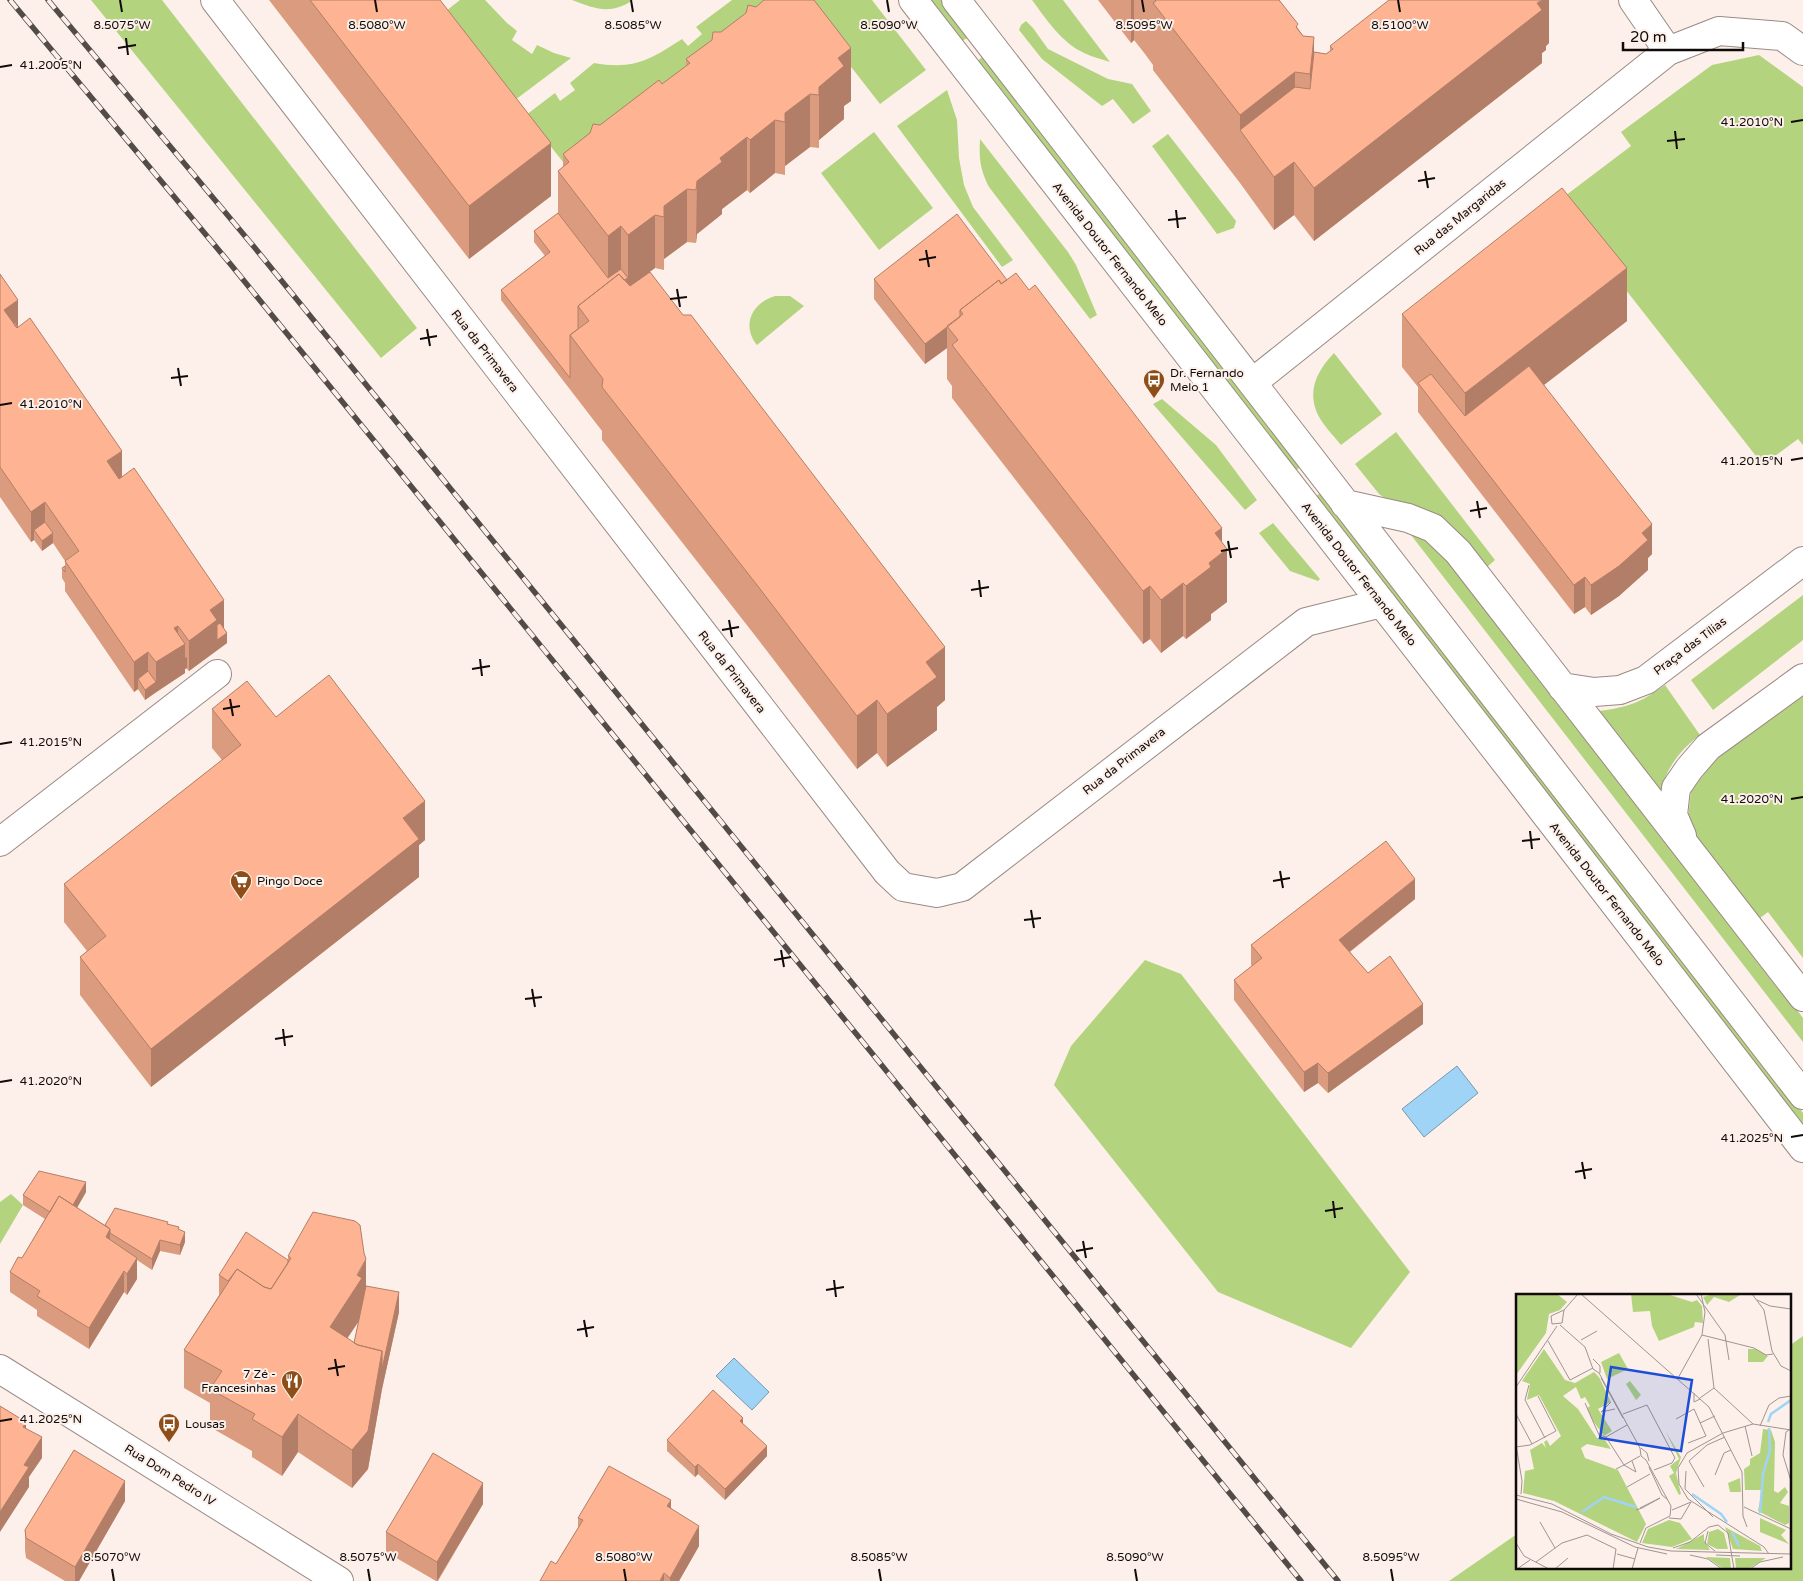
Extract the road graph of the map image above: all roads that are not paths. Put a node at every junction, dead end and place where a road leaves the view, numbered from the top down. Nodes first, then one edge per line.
1 (215, 0) edge
2 (913, 0) edge
3 (956, 0) edge
4 (1634, 0) edge
5 (1668, 51) junction
6 (1803, 51) edge
7 (1252, 383) junction
8 (1345, 504) junction
9 (1803, 561) edge
10 (1382, 604) junction
11 (217, 674) dead end
12 (1803, 678) edge
13 (1562, 687) junction
14 (0, 842) edge
15 (1688, 849) junction
16 (1803, 997) edge
17 (1803, 1095) edge
18 (1803, 1148) edge
19 (0, 1369) edge
20 (323, 1577) edge

1 - 10 street, Rua da Primavera
2 - 10 street, Avenida Doutor Fernando Melo
3 - 7 street
4 - 5 street
5 - 6 street, Rua das Margaridas
5 - 7 street, Rua das Margaridas
7 - 8 street
8 - 13 street
8 - 17 street
9 - 13 street, Praça das Tílias
10 - 18 street, Avenida Doutor Fernando Melo
11 - 14 street
12 - 15 street
13 - 15 street
15 - 16 street
19 - 20 street, Rua Dom Pedro IV

